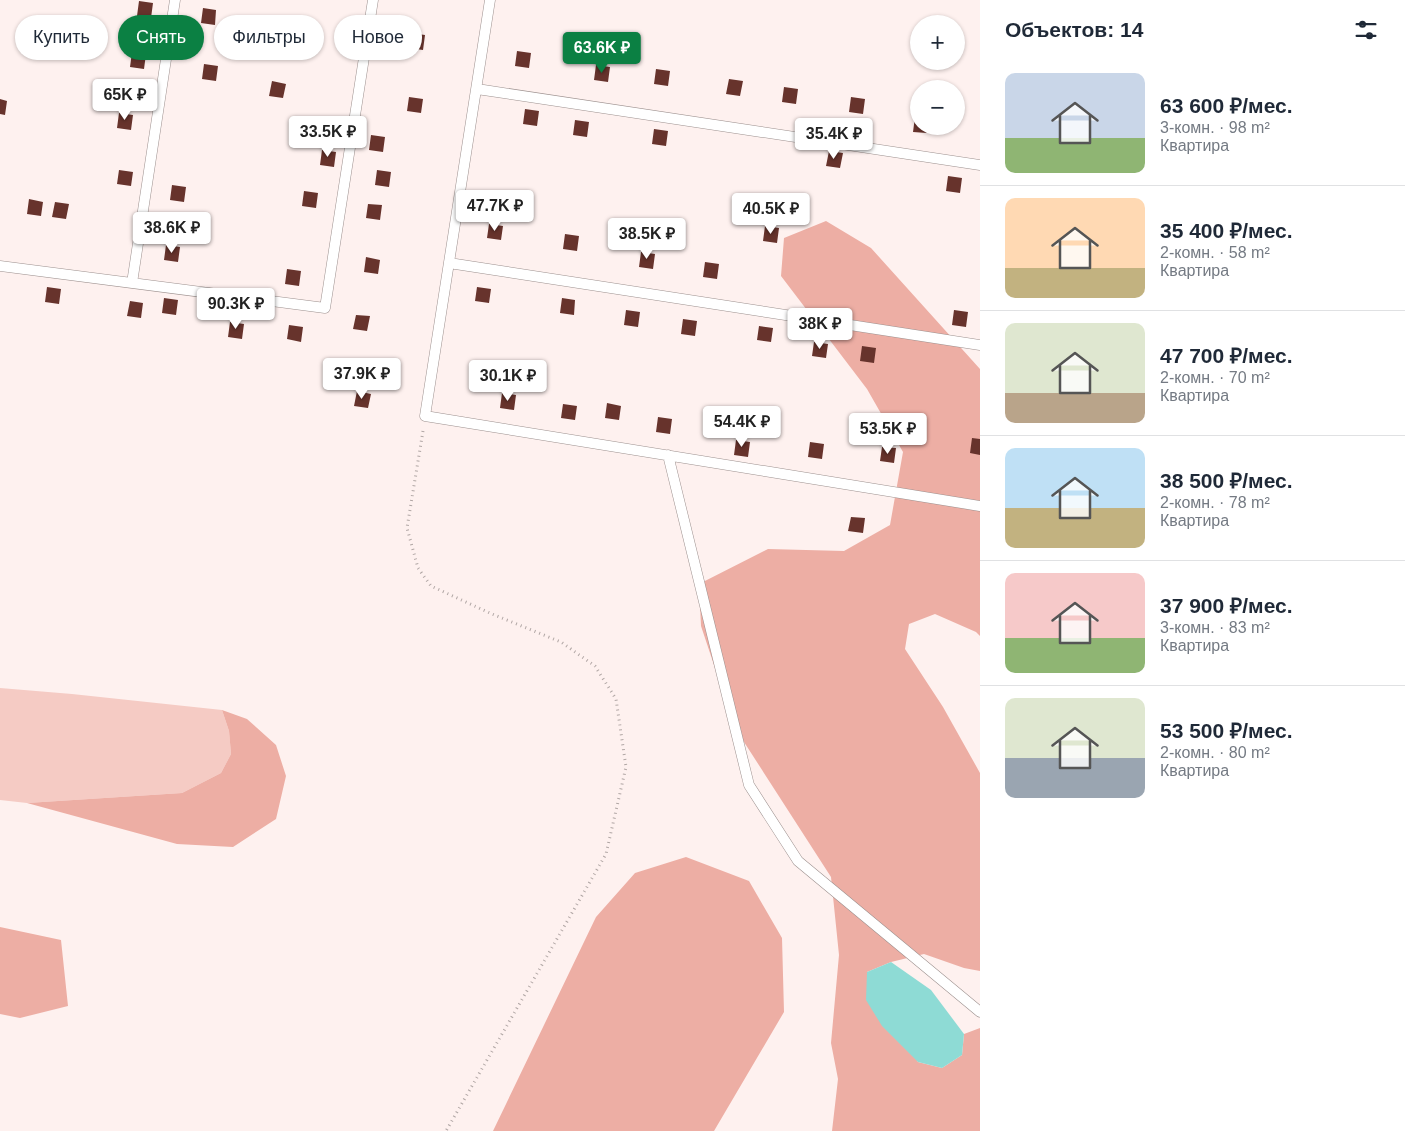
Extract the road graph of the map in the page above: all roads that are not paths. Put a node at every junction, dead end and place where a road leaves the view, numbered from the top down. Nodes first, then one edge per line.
1 (175, 0) edge
2 (373, 0) edge
3 (490, 0) edge
4 (476, 89) junction
5 (980, 165) edge
6 (449, 263) junction
7 (0, 266) edge
8 (132, 283) junction
9 (980, 344) edge
10 (668, 455) junction
11 (980, 506) edge
12 (980, 1012) edge

1 - 8 lane
2 - 8 lane
3 - 4 lane
4 - 5 lane
4 - 6 lane
6 - 9 lane
6 - 10 lane
7 - 8 lane
10 - 11 lane
10 - 12 lane

